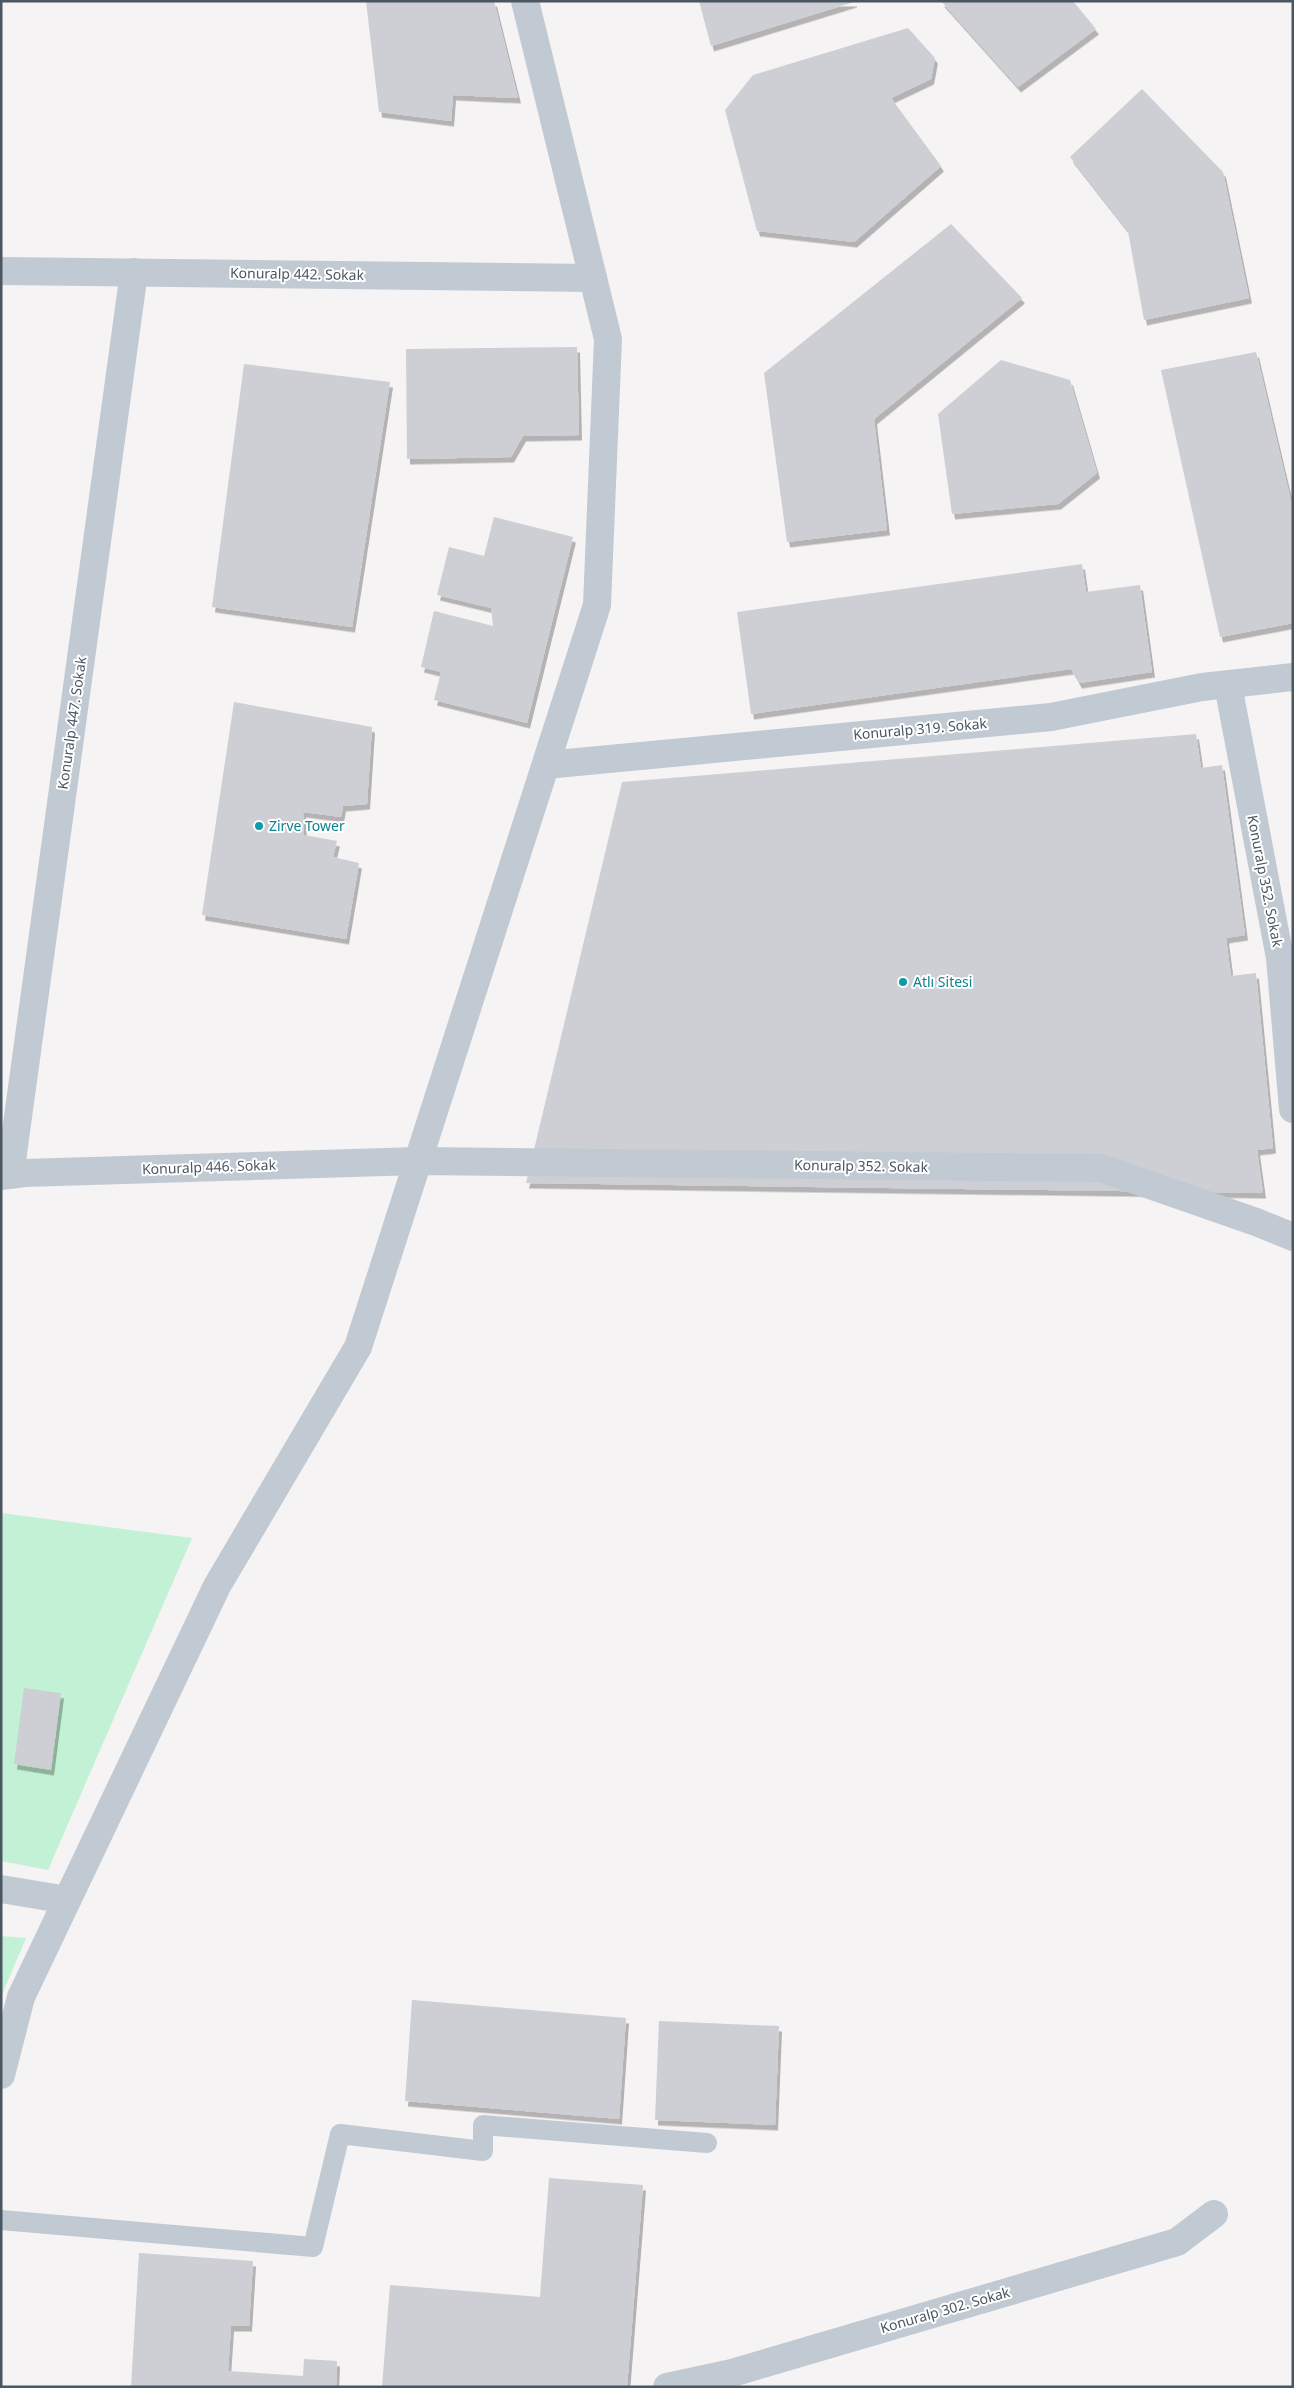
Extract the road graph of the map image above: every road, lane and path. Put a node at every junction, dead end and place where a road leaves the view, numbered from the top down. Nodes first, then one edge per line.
1 (525, 1) edge
2 (1, 271) edge
3 (134, 272) junction
4 (593, 278) junction
5 (1293, 677) edge
6 (1228, 685) junction
7 (546, 765) junction
8 (1293, 1109) edge
9 (418, 1161) junction
10 (6, 1175) edge
11 (1293, 1237) edge
12 (1, 1889) edge
13 (67, 1900) junction
14 (1, 2074) edge
15 (707, 2143) dead end
16 (1214, 2214) dead end
17 (1, 2220) edge
18 (667, 2387) edge

1 - 4 street
2 - 3 street, Konuralp 442. Sokak
3 - 4 street, Konuralp 442. Sokak
3 - 10 street, Konuralp 447. Sokak
4 - 7 street
5 - 6 street, Konuralp 319. Sokak
6 - 7 street, Konuralp 319. Sokak
6 - 8 street, Konuralp 352. Sokak
7 - 9 street
9 - 10 street, Konuralp 446. Sokak
9 - 11 street, Konuralp 352. Sokak
9 - 13 street
12 - 13 street
13 - 14 street
15 - 17 lane
16 - 18 street, Konuralp 302. Sokak

